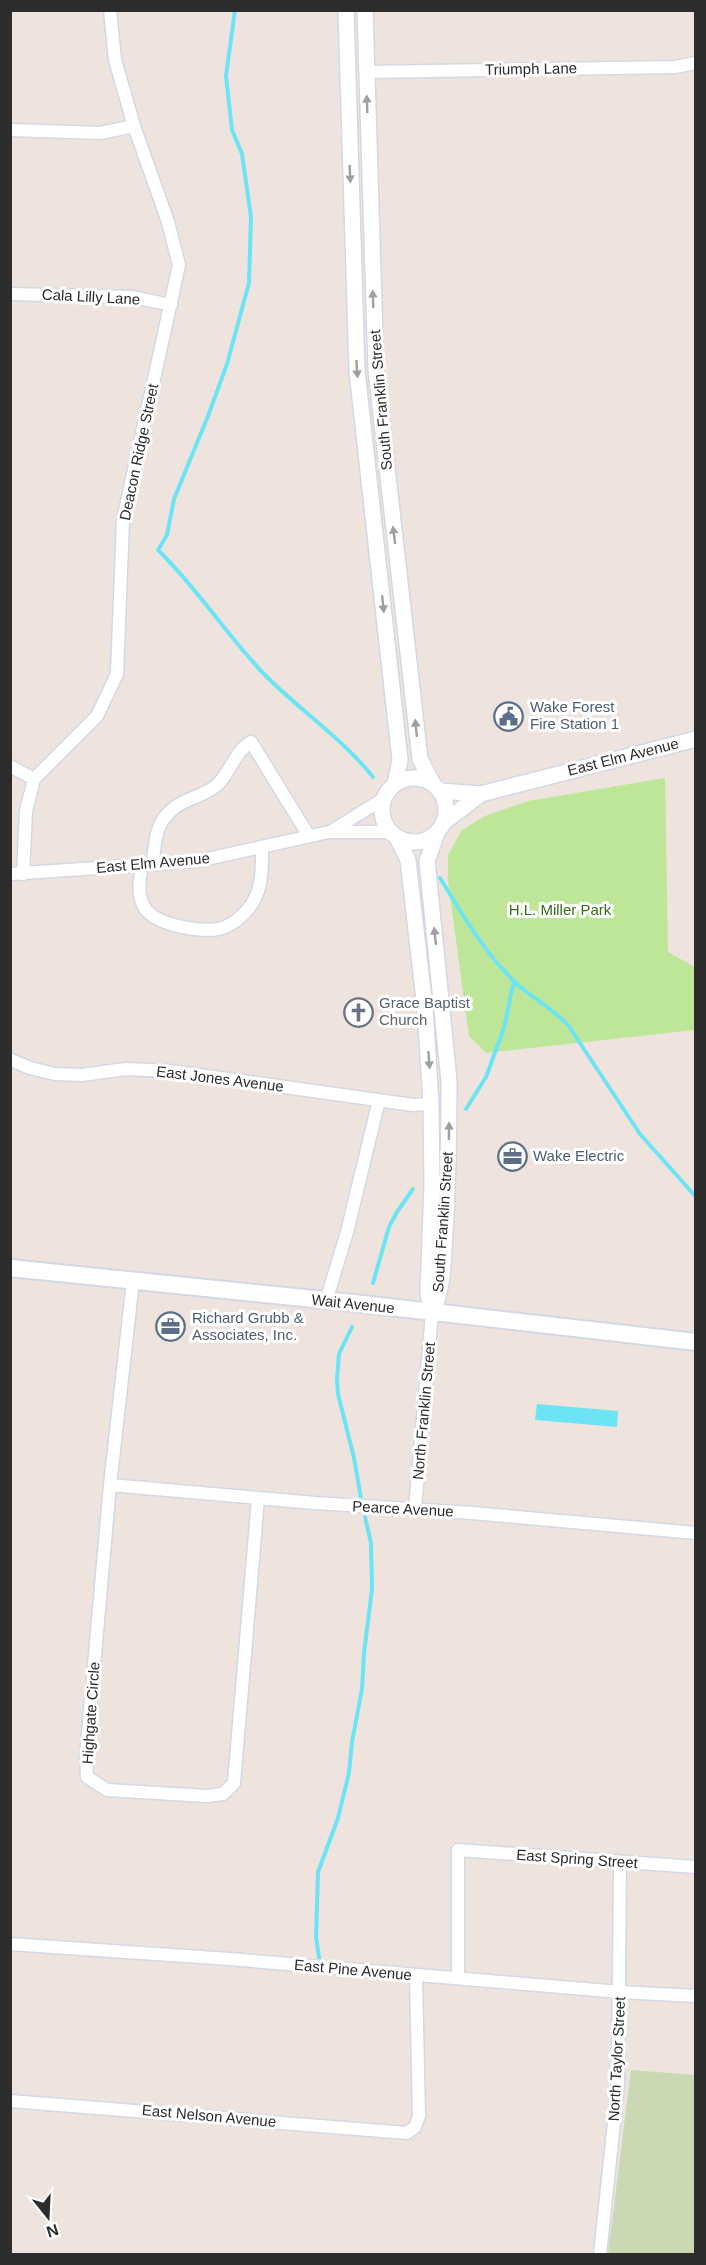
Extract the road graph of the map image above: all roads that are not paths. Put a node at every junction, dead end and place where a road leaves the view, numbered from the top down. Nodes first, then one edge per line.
1 (110, 10) edge
2 (346, 10) edge
3 (365, 10) edge
4 (696, 63) edge
5 (366, 72) junction
6 (134, 126) junction
7 (10, 130) edge
8 (10, 294) edge
9 (171, 304) junction
10 (696, 739) edge
11 (10, 766) edge
12 (34, 779) junction
13 (394, 784) junction
14 (436, 787) junction
15 (481, 794) junction
16 (383, 799) junction
17 (440, 828) junction
18 (329, 832) junction
19 (394, 835) junction
20 (309, 836) junction
21 (262, 847) junction
22 (147, 864) junction
23 (17, 874) edge
24 (11, 1060) edge
25 (378, 1100) junction
26 (431, 1104) junction
27 (10, 1268) edge
28 (133, 1281) junction
29 (326, 1301) junction
30 (432, 1313) junction
31 (696, 1342) edge
32 (110, 1485) junction
33 (258, 1498) junction
34 (415, 1509) junction
35 (696, 1533) edge
36 (620, 1862) junction
37 (696, 1867) edge
38 (10, 1944) edge
39 (416, 1976) junction
40 (458, 1978) junction
41 (620, 1992) junction
42 (696, 1996) edge
43 (10, 2101) edge
44 (600, 2254) edge

1 - 6 street, Deacon Ridge Street
2 -> 13 street, South Franklin Street
3 - 5 street, South Franklin Street
4 - 5 street, Triumph Lane
14 -> 5 street, South Franklin Street
6 - 7 street
6 - 9 street, Deacon Ridge Street
8 - 9 street, Cala Lilly Lane
9 - 12 street, Deacon Ridge Street
10 - 15 street, East Elm Avenue
11 - 12 street
12 - 23 street
13 - 14 street
13 - 16 street
14 - 15 street, East Elm Avenue
14 - 17 street
15 - 17 street, East Elm Avenue
16 - 18 street, East Elm Avenue
16 - 19 street
17 - 19 street
30 -> 17 street, South Franklin Street
18 - 19 street, East Elm Avenue
18 - 20 street, East Elm Avenue
19 -> 26 street, South Franklin Street
20 - 21 street, East Elm Avenue
20 - 22 street
21 - 22 street, East Elm Avenue
21 - 22 street
22 - 23 street, East Elm Avenue
24 - 25 street, East Jones Avenue
25 - 26 street, East Jones Avenue
25 - 29 street
26 - 30 street, South Franklin Street
27 - 28 main road, Wait Avenue
28 - 29 main road, Wait Avenue
28 - 32 street, Highgate Circle
29 - 30 main road, Wait Avenue
30 - 31 main road, Wait Avenue
30 - 34 street, North Franklin Street
32 - 33 street, Pearce Avenue
32 - 33 street, Highgate Circle
33 - 34 street, Pearce Avenue
34 - 35 street, Pearce Avenue
36 - 37 street, East Spring Street
36 - 40 street, East Spring Street
36 - 41 street, North Taylor Street
38 - 39 street, East Pine Avenue
39 - 40 street, East Pine Avenue
39 - 43 street, East Nelson Avenue
40 - 41 street, East Pine Avenue
41 - 42 street, East Pine Avenue
41 - 44 street, North Taylor Street

